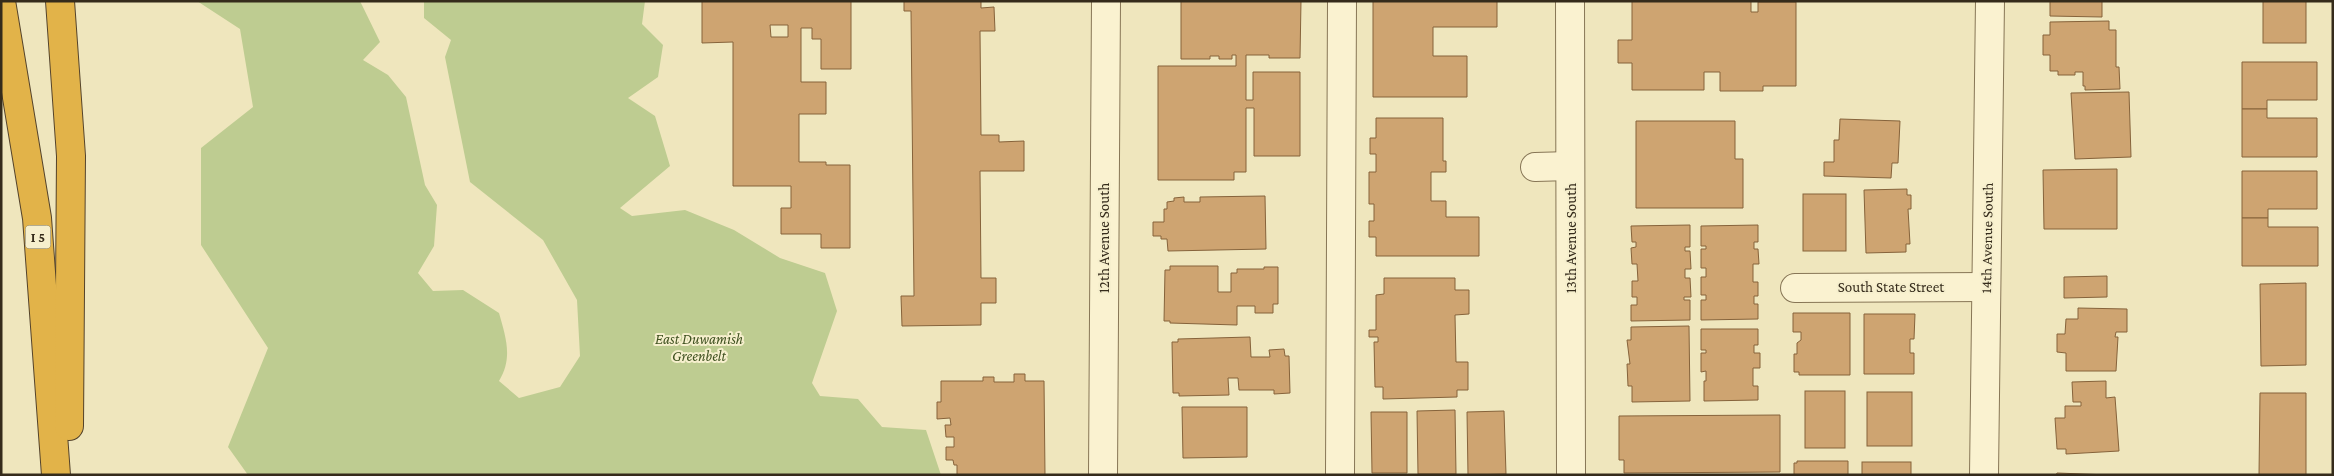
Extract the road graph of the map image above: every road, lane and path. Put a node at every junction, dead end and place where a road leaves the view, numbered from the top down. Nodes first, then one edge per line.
1 (1, 1) edge
2 (60, 1) edge
3 (1106, 1) edge
4 (1342, 1) edge
5 (1570, 1) edge
6 (1990, 1) edge
7 (1570, 166) junction
8 (1535, 167) dead end
9 (1986, 287) junction
10 (1795, 288) dead end
11 (56, 475) edge
12 (68, 475) edge
13 (1103, 475) edge
14 (1340, 475) edge
15 (1571, 475) edge
16 (1984, 475) edge

1 - 11 highway, I 5
2 - 12 highway
3 - 13 street, 12th Avenue South
4 - 14 street
5 - 7 street, 13th Avenue South
6 - 9 street, 14th Avenue South
7 - 8 street
7 - 15 street, 13th Avenue South
9 - 10 street, South State Street
9 - 16 street, 14th Avenue South

